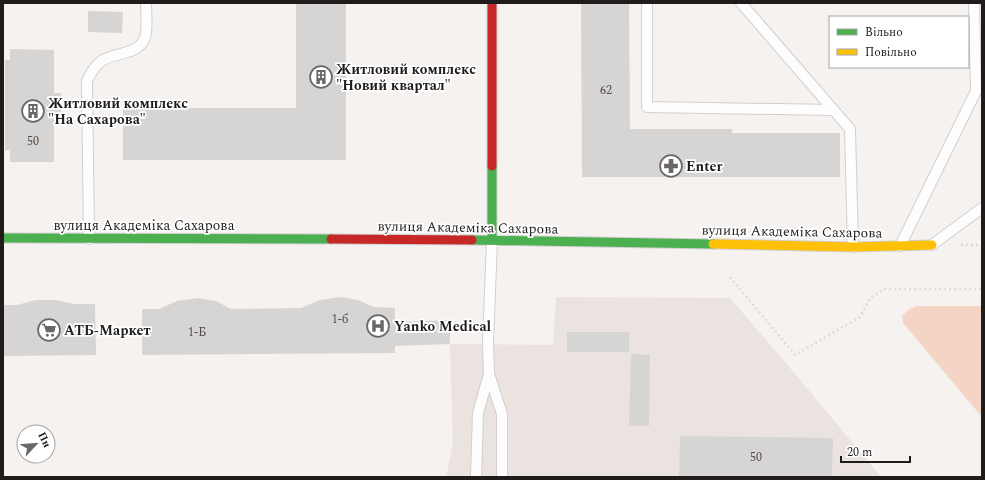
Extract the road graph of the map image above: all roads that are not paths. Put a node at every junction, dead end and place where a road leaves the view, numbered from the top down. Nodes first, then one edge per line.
1 (146, 3) edge
2 (492, 3) edge
3 (647, 3) edge
4 (742, 3) edge
5 (974, 3) edge
6 (833, 110) junction
7 (982, 208) edge
8 (3, 238) edge
9 (89, 239) junction
10 (492, 240) junction
11 (932, 245) joint
12 (900, 246) junction
13 (852, 247) junction
14 (489, 374) junction
15 (476, 477) edge
16 (502, 477) edge

1 - 9 lane
2 - 10 street
3 - 6 lane
4 - 6 lane
5 - 12 lane
6 - 13 lane
7 - 11 lane
8 - 9 street, вулиця Академіка Сахарова
9 - 10 street, вулиця Академіка Сахарова
10 - 13 street, вулиця Академіка Сахарова
10 - 14 lane
11 - 12 street, вулиця Академіка Сахарова
12 - 13 street, вулиця Академіка Сахарова
14 - 15 lane
14 - 16 lane

